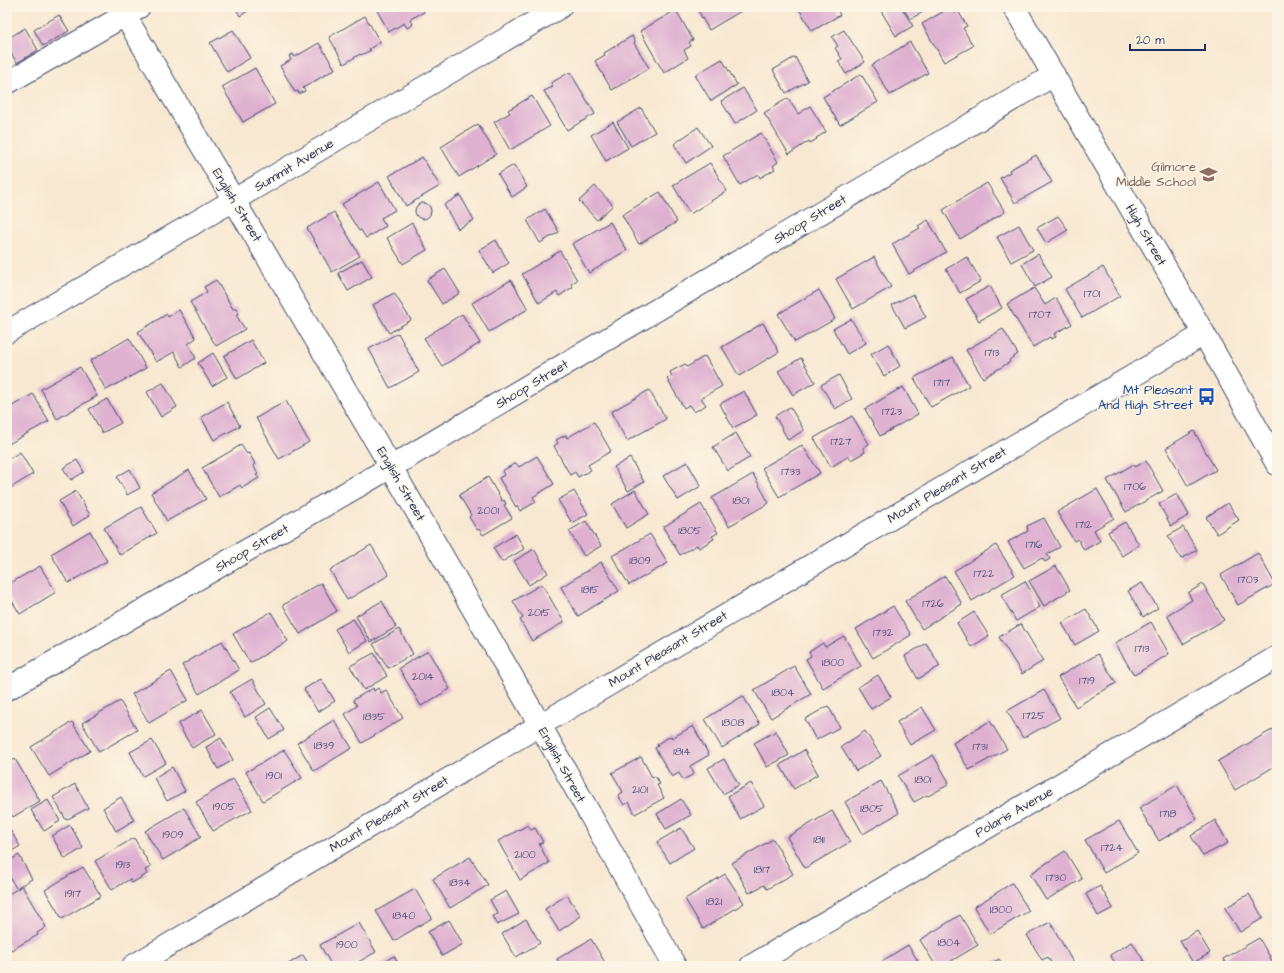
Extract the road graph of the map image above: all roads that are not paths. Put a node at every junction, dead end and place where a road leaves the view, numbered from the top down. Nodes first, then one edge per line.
1 (560, 7) edge
2 (1014, 7) edge
3 (128, 10) edge
4 (1054, 75) junction
5 (7, 83) edge
6 (234, 200) junction
7 (7, 332) edge
8 (1204, 334) junction
9 (1277, 464) edge
10 (391, 467) junction
11 (1277, 657) edge
12 (7, 689) edge
13 (540, 725) junction
14 (133, 966) edge
15 (675, 966) edge
16 (751, 966) edge

1 - 6 street, Summit Avenue
2 - 4 street, High Street
3 - 5 street
3 - 6 street, English Street
4 - 8 street, High Street
4 - 10 street, Shoop Street
6 - 7 street, Summit Avenue
6 - 10 street, English Street
8 - 9 street, High Street
8 - 13 street, Mount Pleasant Street
10 - 12 street, Shoop Street
10 - 13 street, English Street
11 - 16 street, Polaris Avenue
13 - 14 street, Mount Pleasant Street
13 - 15 street, English Street

